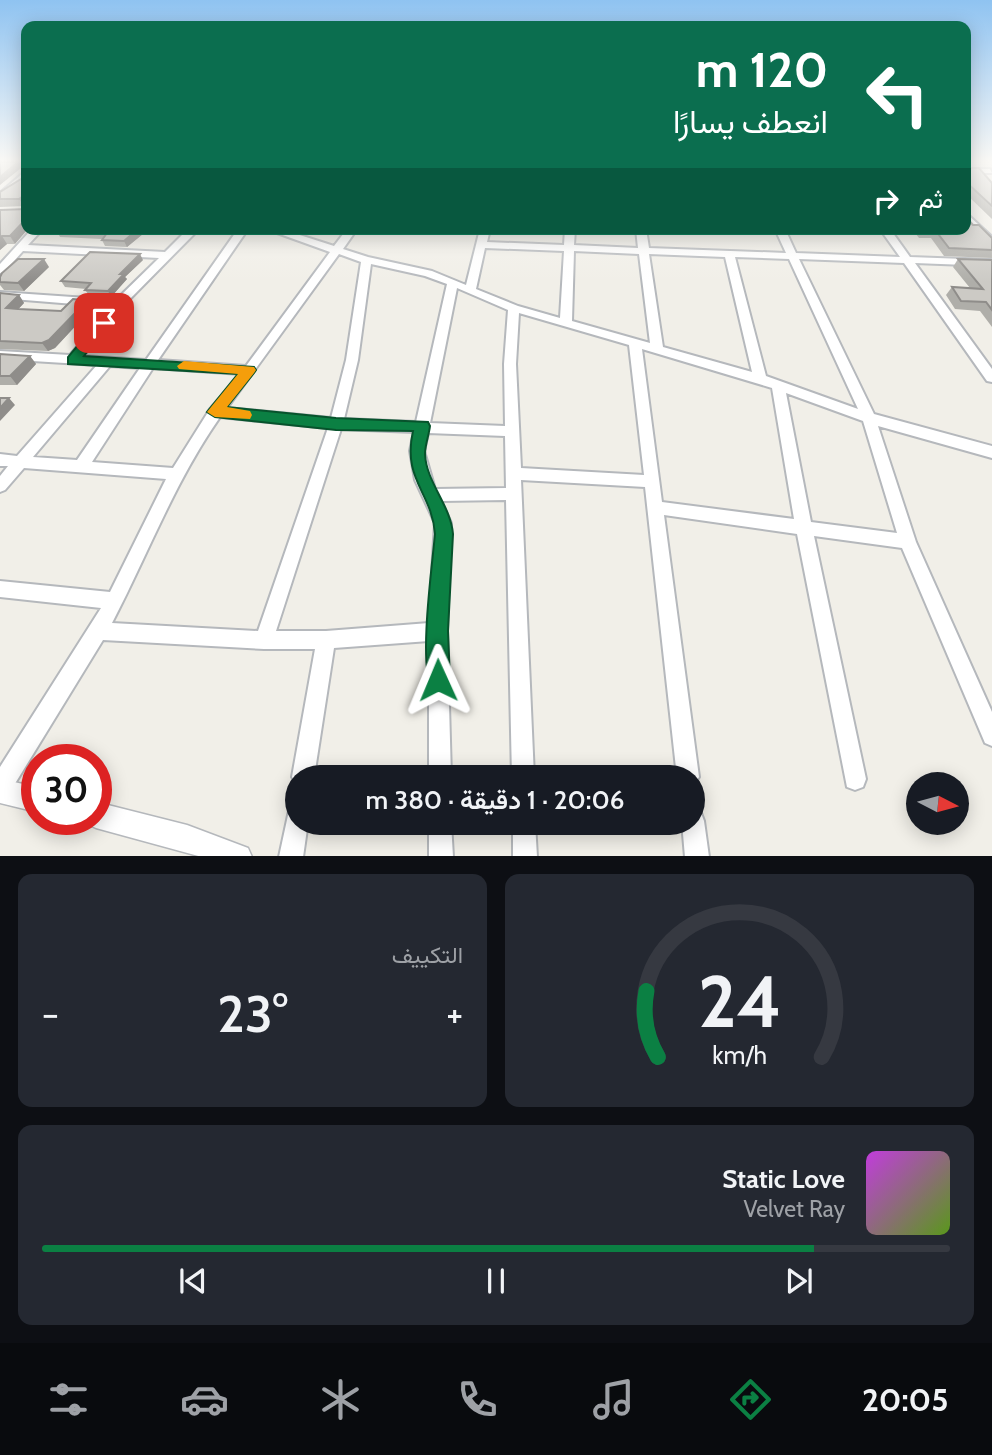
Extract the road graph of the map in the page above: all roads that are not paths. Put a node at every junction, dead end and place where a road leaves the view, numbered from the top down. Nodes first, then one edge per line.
1 (971, 221) edge
2 (33, 235) edge
3 (187, 235) edge
4 (239, 235) edge
5 (300, 235) edge
6 (348, 235) edge
7 (483, 235) edge
8 (570, 235) edge
9 (642, 235) edge
10 (783, 235) edge
11 (889, 235) edge
12 (992, 243) edge
13 (481, 244) junction
14 (21, 248) junction
15 (570, 249) junction
16 (644, 250) junction
17 (339, 251) junction
18 (166, 254) junction
19 (729, 254) junction
20 (794, 256) junction
21 (366, 260) junction
22 (906, 260) junction
23 (992, 263) edge
24 (0, 270) edge
25 (452, 284) junction
26 (470, 290) junction
27 (0, 295) edge
28 (119, 304) junction
29 (514, 308) junction
30 (566, 323) junction
31 (635, 342) junction
32 (657, 348) junction
33 (0, 355) edge
34 (73, 360) junction
35 (108, 360) junction
36 (149, 364) junction
37 (249, 370) junction
38 (992, 378) edge
39 (760, 379) junction
40 (778, 388) junction
41 (215, 412) junction
42 (869, 418) junction
43 (336, 424) junction
44 (422, 426) junction
45 (512, 431) junction
46 (992, 452) edge
47 (0, 460) edge
48 (20, 460) junction
49 (80, 468) junction
50 (175, 474) junction
51 (515, 474) junction
52 (650, 481) junction
53 (0, 486) edge
54 (515, 494) junction
55 (431, 495) junction
56 (654, 508) junction
57 (804, 529) junction
58 (908, 542) junction
59 (0, 589) edge
60 (114, 601) junction
61 (97, 631) junction
62 (438, 631) junction
63 (264, 639) junction
64 (326, 640) junction
65 (992, 736) edge
66 (305, 765) edge
67 (440, 765) edge
68 (523, 765) edge
69 (686, 765) edge
70 (855, 779) dead end
71 (0, 789) edge
72 (21, 795) edge
73 (112, 821) edge
74 (294, 835) edge
75 (440, 835) edge
76 (524, 835) edge
77 (695, 835) edge
78 (184, 847) edge
79 (239, 856) edge
80 (290, 856) edge
81 (441, 856) edge
82 (525, 856) edge
83 (697, 856) edge

1 - 12 street
2 - 14 street
3 - 18 street
4 - 36 street
5 - 17 street
6 - 17 street
7 - 13 street
8 - 15 street
9 - 16 street
10 - 20 street
11 - 22 street
13 - 15 street
13 - 26 street
14 - 18 street
14 - 24 street
15 - 16 street
15 - 30 street
16 - 19 street
16 - 32 street
17 - 21 street
17 - 37 street
18 - 28 street
19 - 20 street
19 - 39 street
20 - 22 street
20 - 42 street
21 - 25 street
21 - 43 street
22 - 23 street
22 - 38 street
25 - 26 street
25 - 44 street
26 - 29 street
27 - 28 street
28 - 34 street
29 - 30 street
29 - 45 street
30 - 31 street
31 - 32 street
31 - 52 street
32 - 39 street
33 - 34 street
34 - 35 street
35 - 36 street
35 - 48 street
36 - 37 street
36 - 49 street
37 - 41 street
39 - 40 street
40 - 42 street
40 - 57 street
41 - 43 street
41 - 50 street
42 - 46 street
42 - 58 street
43 - 44 street
43 - 63 street
44 - 45 street
44 - 55 street
45 - 51 street
47 - 48 street
48 - 49 street
48 - 53 street
49 - 50 street
50 - 60 street
51 - 52 street
51 - 54 street
52 - 56 street
54 - 55 street
54 - 68 street
55 - 62 street
56 - 57 street
56 - 69 street
57 - 58 street
57 - 70 street
58 - 65 street
59 - 60 street
60 - 61 street
61 - 63 street
61 - 71 street
62 - 64 street
62 - 67 street
63 - 64 street
64 - 66 street
71 - 72 street
73 - 78 street
74 - 80 street
75 - 81 street
76 - 82 street
77 - 83 street
78 - 79 street

